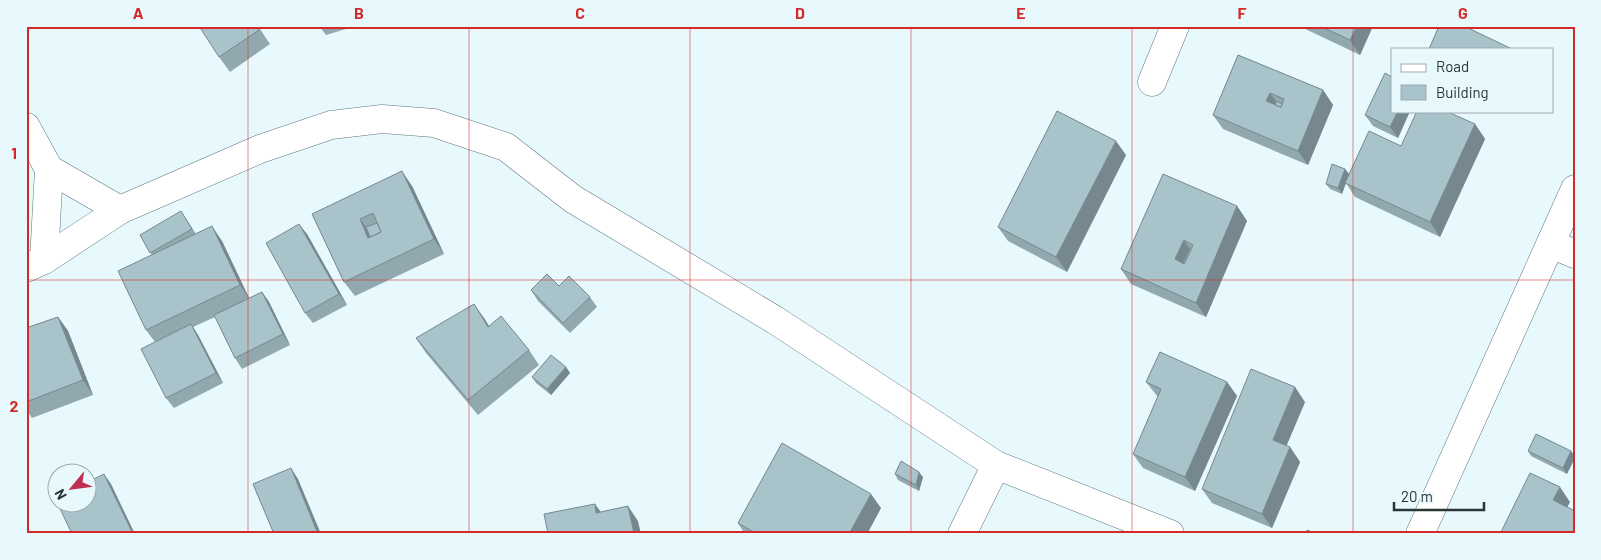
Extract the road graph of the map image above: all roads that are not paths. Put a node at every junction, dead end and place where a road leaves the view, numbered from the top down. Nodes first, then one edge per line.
1 (1175, 26) edge
2 (1152, 82) dead end
3 (26, 127) edge
4 (48, 169) junction
5 (1575, 189) edge
6 (120, 210) junction
7 (1563, 249) edge
8 (35, 264) edge
9 (996, 465) junction
10 (962, 534) edge
11 (1170, 534) edge
12 (1420, 534) edge

1 - 2 street
3 - 4 street
4 - 6 street
4 - 8 street
5 - 7 street
6 - 8 street
6 - 9 street
7 - 12 street
9 - 10 street
9 - 11 street

